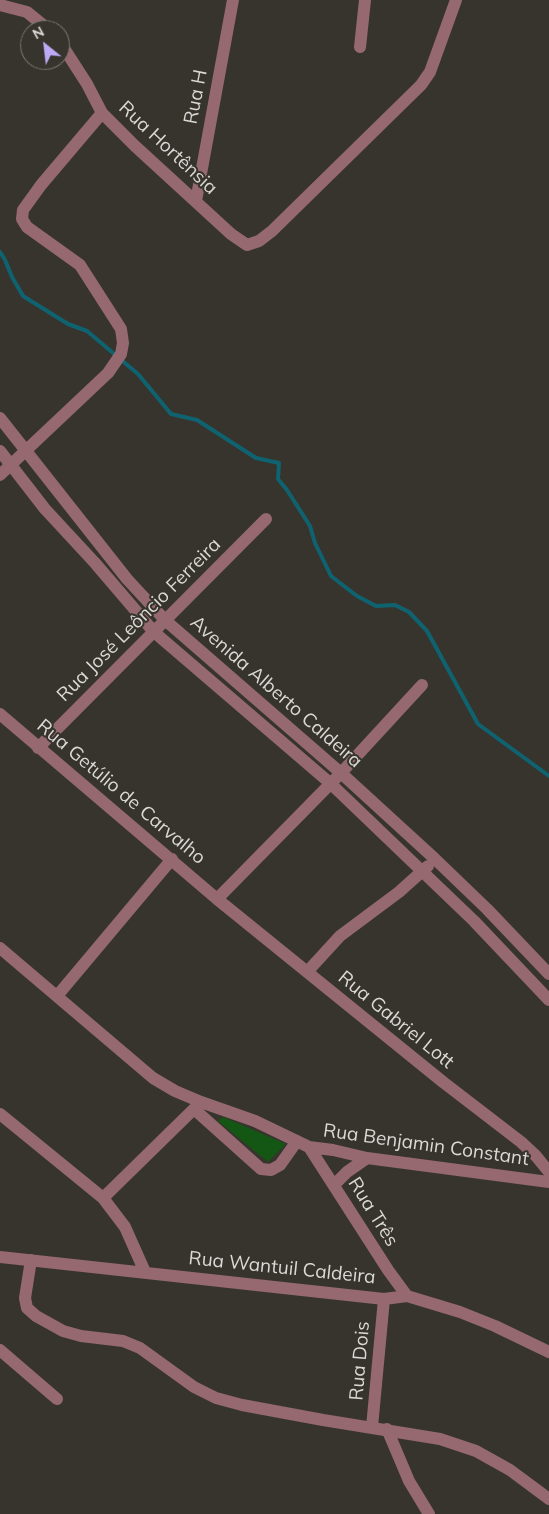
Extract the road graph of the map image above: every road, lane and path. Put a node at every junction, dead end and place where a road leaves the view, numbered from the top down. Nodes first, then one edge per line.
1 (233, 0) edge
2 (365, 0) edge
3 (456, 0) edge
4 (0, 5) edge
5 (36, 20) edge
6 (360, 47) dead end
7 (70, 57) edge
8 (102, 113) junction
9 (196, 201) junction
10 (0, 418) edge
11 (0, 451) edge
12 (26, 452) junction
13 (11, 465) junction
14 (0, 475) edge
15 (266, 518) dead end
16 (165, 620) junction
17 (154, 632) junction
18 (422, 685) dead end
19 (0, 714) edge
20 (38, 748) junction
21 (341, 773) junction
22 (330, 783) junction
23 (172, 859) junction
24 (435, 859) junction
25 (422, 872) junction
26 (218, 899) junction
27 (0, 948) edge
28 (307, 972) junction
29 (549, 974) edge
30 (57, 996) junction
31 (549, 1000) edge
32 (198, 1106) junction
33 (0, 1114) edge
34 (296, 1141) junction
35 (309, 1147) junction
36 (367, 1158) junction
37 (549, 1172) edge
38 (549, 1182) edge
39 (334, 1185) junction
40 (102, 1198) junction
41 (0, 1257) edge
42 (30, 1260) junction
43 (145, 1272) junction
44 (407, 1296) junction
45 (384, 1298) junction
46 (0, 1350) edge
47 (549, 1352) edge
48 (56, 1399) dead end
49 (372, 1427) junction
50 (387, 1429) junction
51 (549, 1499) edge
52 (429, 1514) edge

1 - 9 street, Rua H
2 - 6 street
3 - 9 street, Rua Hortênsia
4 - 5 street
7 - 8 street, Rua Hortênsia
8 - 9 street, Rua Hortênsia
8 - 12 street
10 - 12 street, Avenida Alberto Caldeira
11 - 13 street, Avenida Alberto Caldeira
12 - 13 street
12 - 16 street, Avenida Alberto Caldeira
13 - 14 street
13 - 17 street, Avenida Alberto Caldeira
15 - 16 street, Rua José Leôncio Ferreira
16 - 17 street, Rua José Leôncio Ferreira
16 - 21 street, Avenida Alberto Caldeira
17 - 20 street, Rua José Leôncio Ferreira
17 - 22 street, Avenida Alberto Caldeira
18 - 21 street
19 - 20 street, Rua Getúlio de Carvalho
20 - 23 street, Rua Getúlio de Carvalho
21 - 22 street
21 - 24 street, Avenida Alberto Caldeira
22 - 25 street, Avenida Alberto Caldeira
22 - 26 street
23 - 26 street, Rua Getúlio de Carvalho
23 - 30 street
24 - 25 street
24 - 29 street, Avenida Alberto Caldeira
25 - 28 street
25 - 31 street, Avenida Alberto Caldeira
26 - 28 street, Rua Gabriel Lott
27 - 30 street, Rua Benjamin Constant
28 - 37 street, Rua Gabriel Lott
30 - 32 street, Rua Benjamin Constant
32 - 34 street, Rua Benjamin Constant
32 - 34 street
32 - 40 street
33 - 40 street
34 - 35 street, Rua Benjamin Constant
35 - 36 street, Rua Benjamin Constant
35 - 39 street, Rua Três
36 - 38 street, Rua Benjamin Constant
36 - 39 street
39 - 44 street, Rua Três
40 - 43 street
41 - 42 street, Rua Wantuil Caldeira
42 - 43 street, Rua Wantuil Caldeira
42 - 49 street
43 - 45 street, Rua Wantuil Caldeira
44 - 45 street, Rua Wantuil Caldeira
44 - 47 street, Rua Wantuil Caldeira
45 - 49 street, Rua Dois
46 - 48 street
49 - 50 street
50 - 51 street
50 - 52 street

